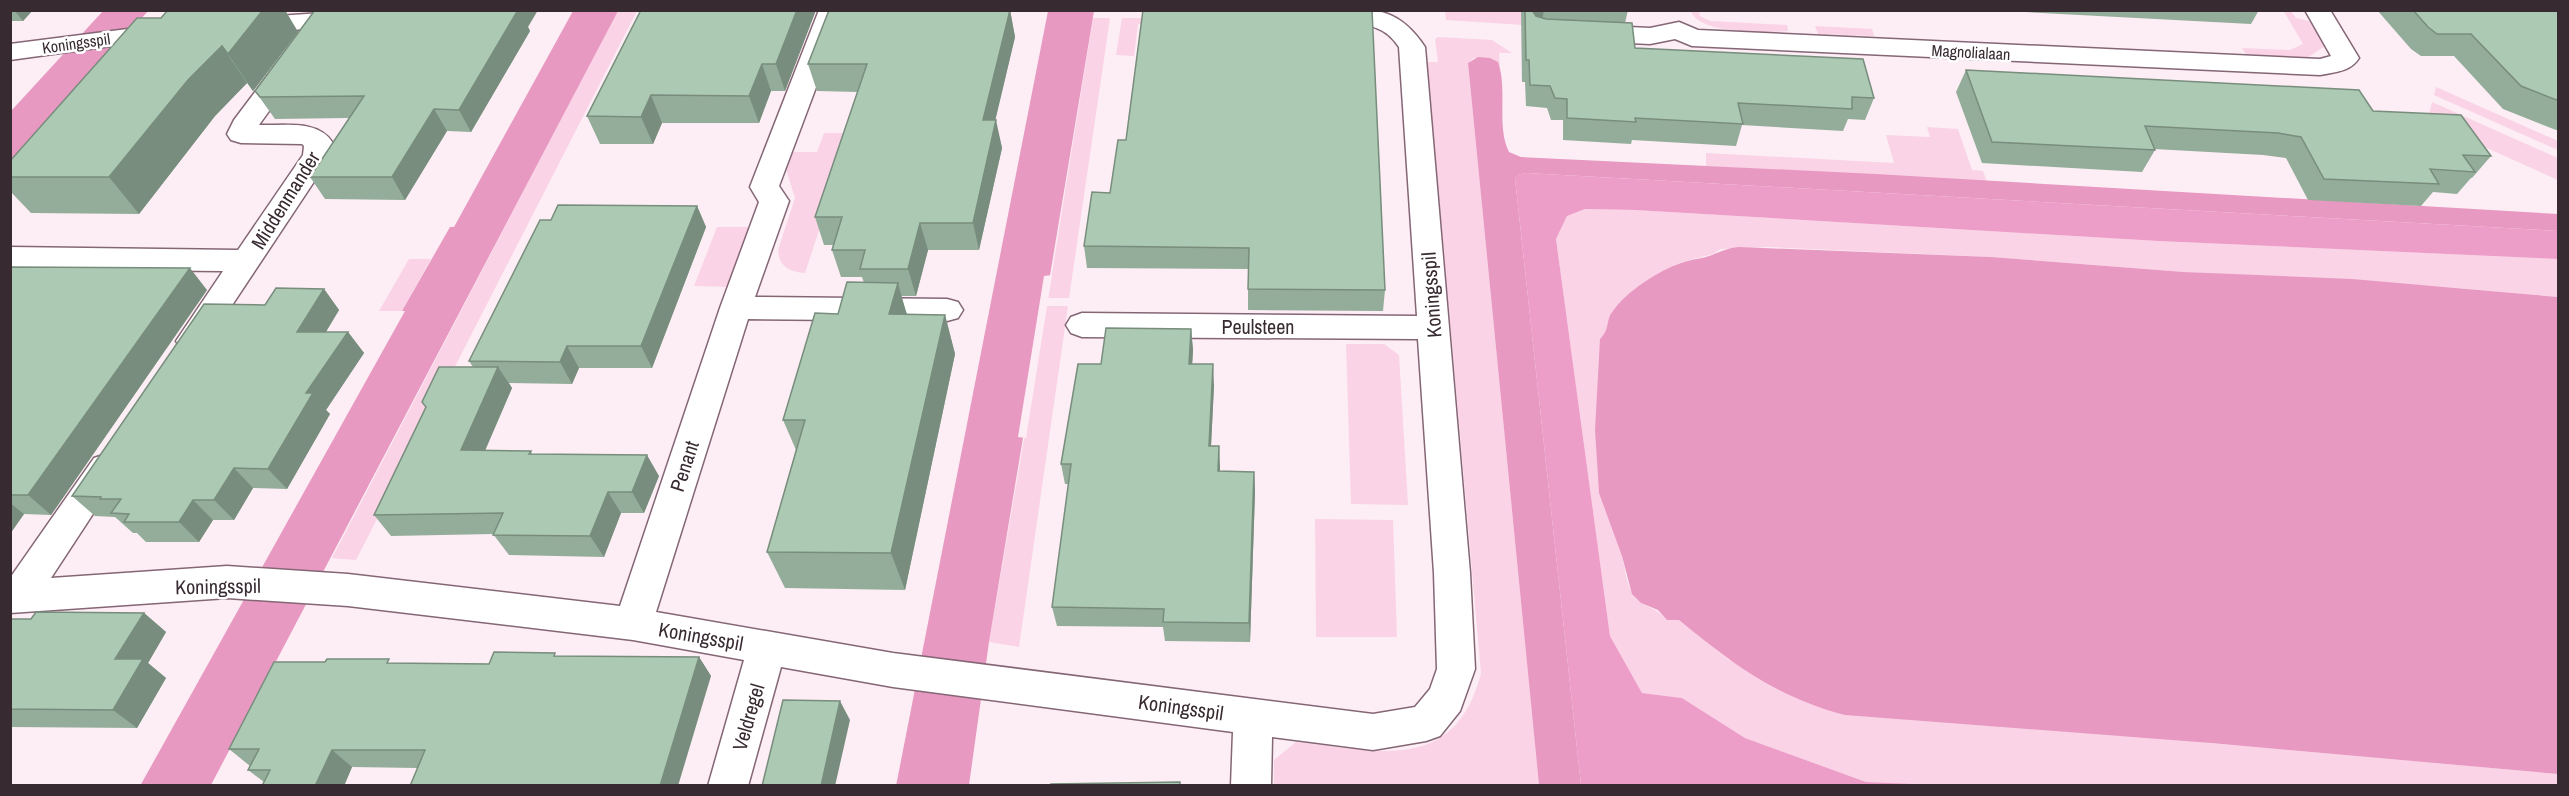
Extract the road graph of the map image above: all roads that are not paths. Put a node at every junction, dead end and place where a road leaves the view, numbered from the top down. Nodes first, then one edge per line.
1 (832, 10) edge
2 (2317, 10) edge
3 (1302, 14) edge
4 (377, 17) edge
5 (303, 18) edge
6 (1675, 20) edge
7 (223, 28) edge
8 (190, 30) edge
9 (1563, 32) edge
10 (10, 52) edge
11 (10, 258) edge
12 (247, 261) junction
13 (736, 308) junction
14 (947, 310) dead end
15 (1082, 325) dead end
16 (1434, 328) junction
17 (173, 369) edge
18 (120, 448) edge
19 (15, 597) edge
20 (633, 624) junction
21 (768, 648) junction
22 (1253, 717) junction
23 (728, 786) edge
24 (1251, 786) edge

1 - 13 street, Penant
2 - 6 street, Magnolialaan
3 - 16 street, Koningsspil
4 - 5 street
5 - 7 street
5 - 12 street, Middenmander
6 - 9 street, Magnolialaan
8 - 10 street, Koningsspil
11 - 12 street, Middenmander
12 - 17 street, Middenmander
13 - 14 street
13 - 20 street, Penant
15 - 16 street, Peulsteen
16 - 22 street, Koningsspil
18 - 19 street
19 - 20 street, Koningsspil
20 - 21 street, Koningsspil
21 - 22 street, Koningsspil
21 - 23 street, Veldregel
22 - 24 street

